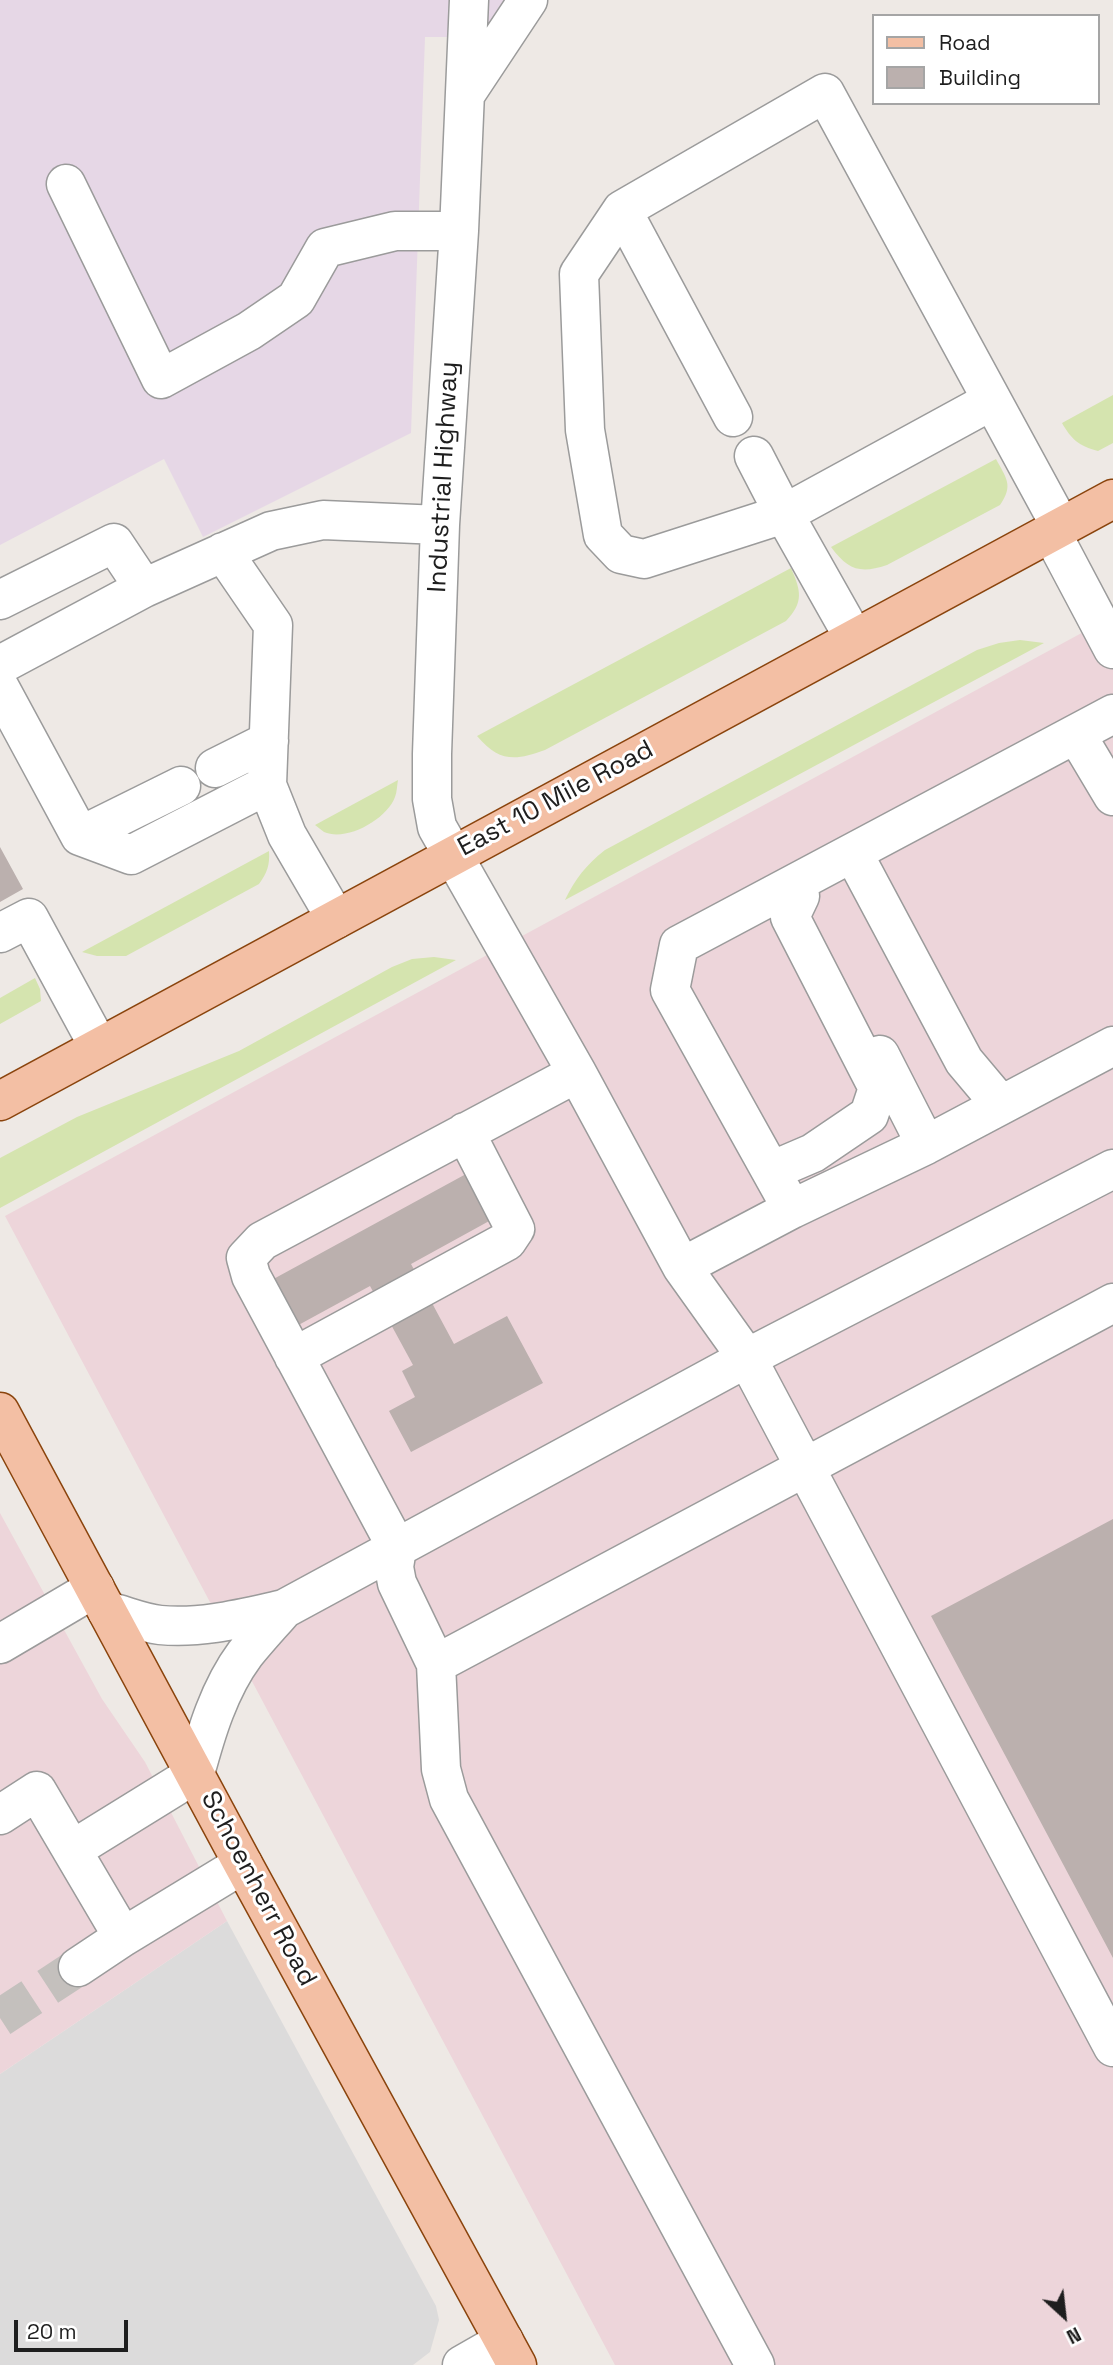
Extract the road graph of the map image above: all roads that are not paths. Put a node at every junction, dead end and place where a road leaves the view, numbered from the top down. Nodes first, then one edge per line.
1 (468, 0) edge
2 (528, 0) edge
3 (465, 95) junction
4 (66, 184) dead end
5 (622, 211) junction
6 (459, 231) junction
7 (991, 401) junction
8 (733, 417) dead end
9 (754, 456) dead end
10 (1113, 499) edge
11 (784, 514) junction
12 (440, 525) junction
13 (1056, 530) junction
14 (223, 552) junction
15 (144, 588) junction
16 (0, 600) edge
17 (854, 638) junction
18 (1113, 649) edge
19 (0, 665) edge
20 (0, 688) edge
21 (1113, 714) edge
22 (1076, 734) junction
23 (269, 741) junction
24 (215, 768) dead end
25 (267, 785) junction
26 (181, 786) dead end
27 (1113, 796) edge
28 (80, 836) junction
29 (853, 853) junction
30 (453, 855) junction
31 (797, 890) junction
32 (336, 919) junction
33 (0, 933) edge
34 (1113, 1046) edge
35 (99, 1047) junction
36 (577, 1073) junction
37 (0, 1101) edge
38 (1001, 1105) junction
39 (465, 1132) junction
40 (926, 1145) junction
41 (1113, 1169) edge
42 (771, 1171) junction
43 (792, 1209) junction
44 (682, 1267) junction
45 (1113, 1303) edge
46 (294, 1357) junction
47 (747, 1358) junction
48 (0, 1412) edge
49 (805, 1466) junction
50 (397, 1548) junction
51 (101, 1599) junction
52 (285, 1609) junction
53 (0, 1644) edge
54 (436, 1664) junction
55 (195, 1774) junction
56 (0, 1815) edge
57 (72, 1850) junction
58 (243, 1864) junction
59 (123, 1937) junction
60 (78, 1967) tunnel mouth
61 (1113, 2047) edge
62 (511, 2353) edge
63 (462, 2365) edge
64 (755, 2365) edge

1 - 3 street, Industrial Highway
2 - 3 street
3 - 6 street, Industrial Highway
4 - 6 street
5 - 7 street
5 - 8 street
5 - 11 street
6 - 12 street, Industrial Highway
7 - 11 street
7 - 13 street
9 - 11 street
10 - 13 main road, East 10 Mile Road
11 - 17 street
12 - 14 street
12 - 30 street, Industrial Highway
13 - 17 main road, East 10 Mile Road
13 - 18 street
14 - 15 street
14 - 23 street
15 - 16 street
15 - 19 street
17 - 30 main road, East 10 Mile Road
20 - 28 street
21 - 22 street
22 - 27 street
22 - 29 street
23 - 24 street
23 - 25 street
25 - 28 street
25 - 32 street
26 - 28 street
29 - 31 street
29 - 38 street
30 - 32 main road, East 10 Mile Road
30 - 36 street, Industrial Highway
31 - 40 street
31 - 42 street
31 - 42 street
32 - 35 main road, East 10 Mile Road
33 - 35 street
34 - 38 street
35 - 37 main road, East 10 Mile Road
36 - 39 street
36 - 44 street, Industrial Highway
38 - 40 street
39 - 46 street
39 - 46 street
40 - 43 street
41 - 47 street
42 - 43 street
43 - 44 street
44 - 47 street, Industrial Highway
45 - 49 street
46 - 50 street
47 - 49 street, Industrial Highway
47 - 50 street
48 - 51 main road, Schoenherr Road
49 - 54 street
49 - 61 street, Industrial Highway
50 - 52 street
50 - 54 street
51 - 52 street
51 - 53 street
51 - 55 main road, Schoenherr Road
52 - 55 street
54 - 64 street
55 - 57 street
55 - 58 main road, Schoenherr Road
56 - 57 street
57 - 59 street
58 - 59 street
58 - 62 main road, Schoenherr Road
59 - 60 street
62 - 63 street

